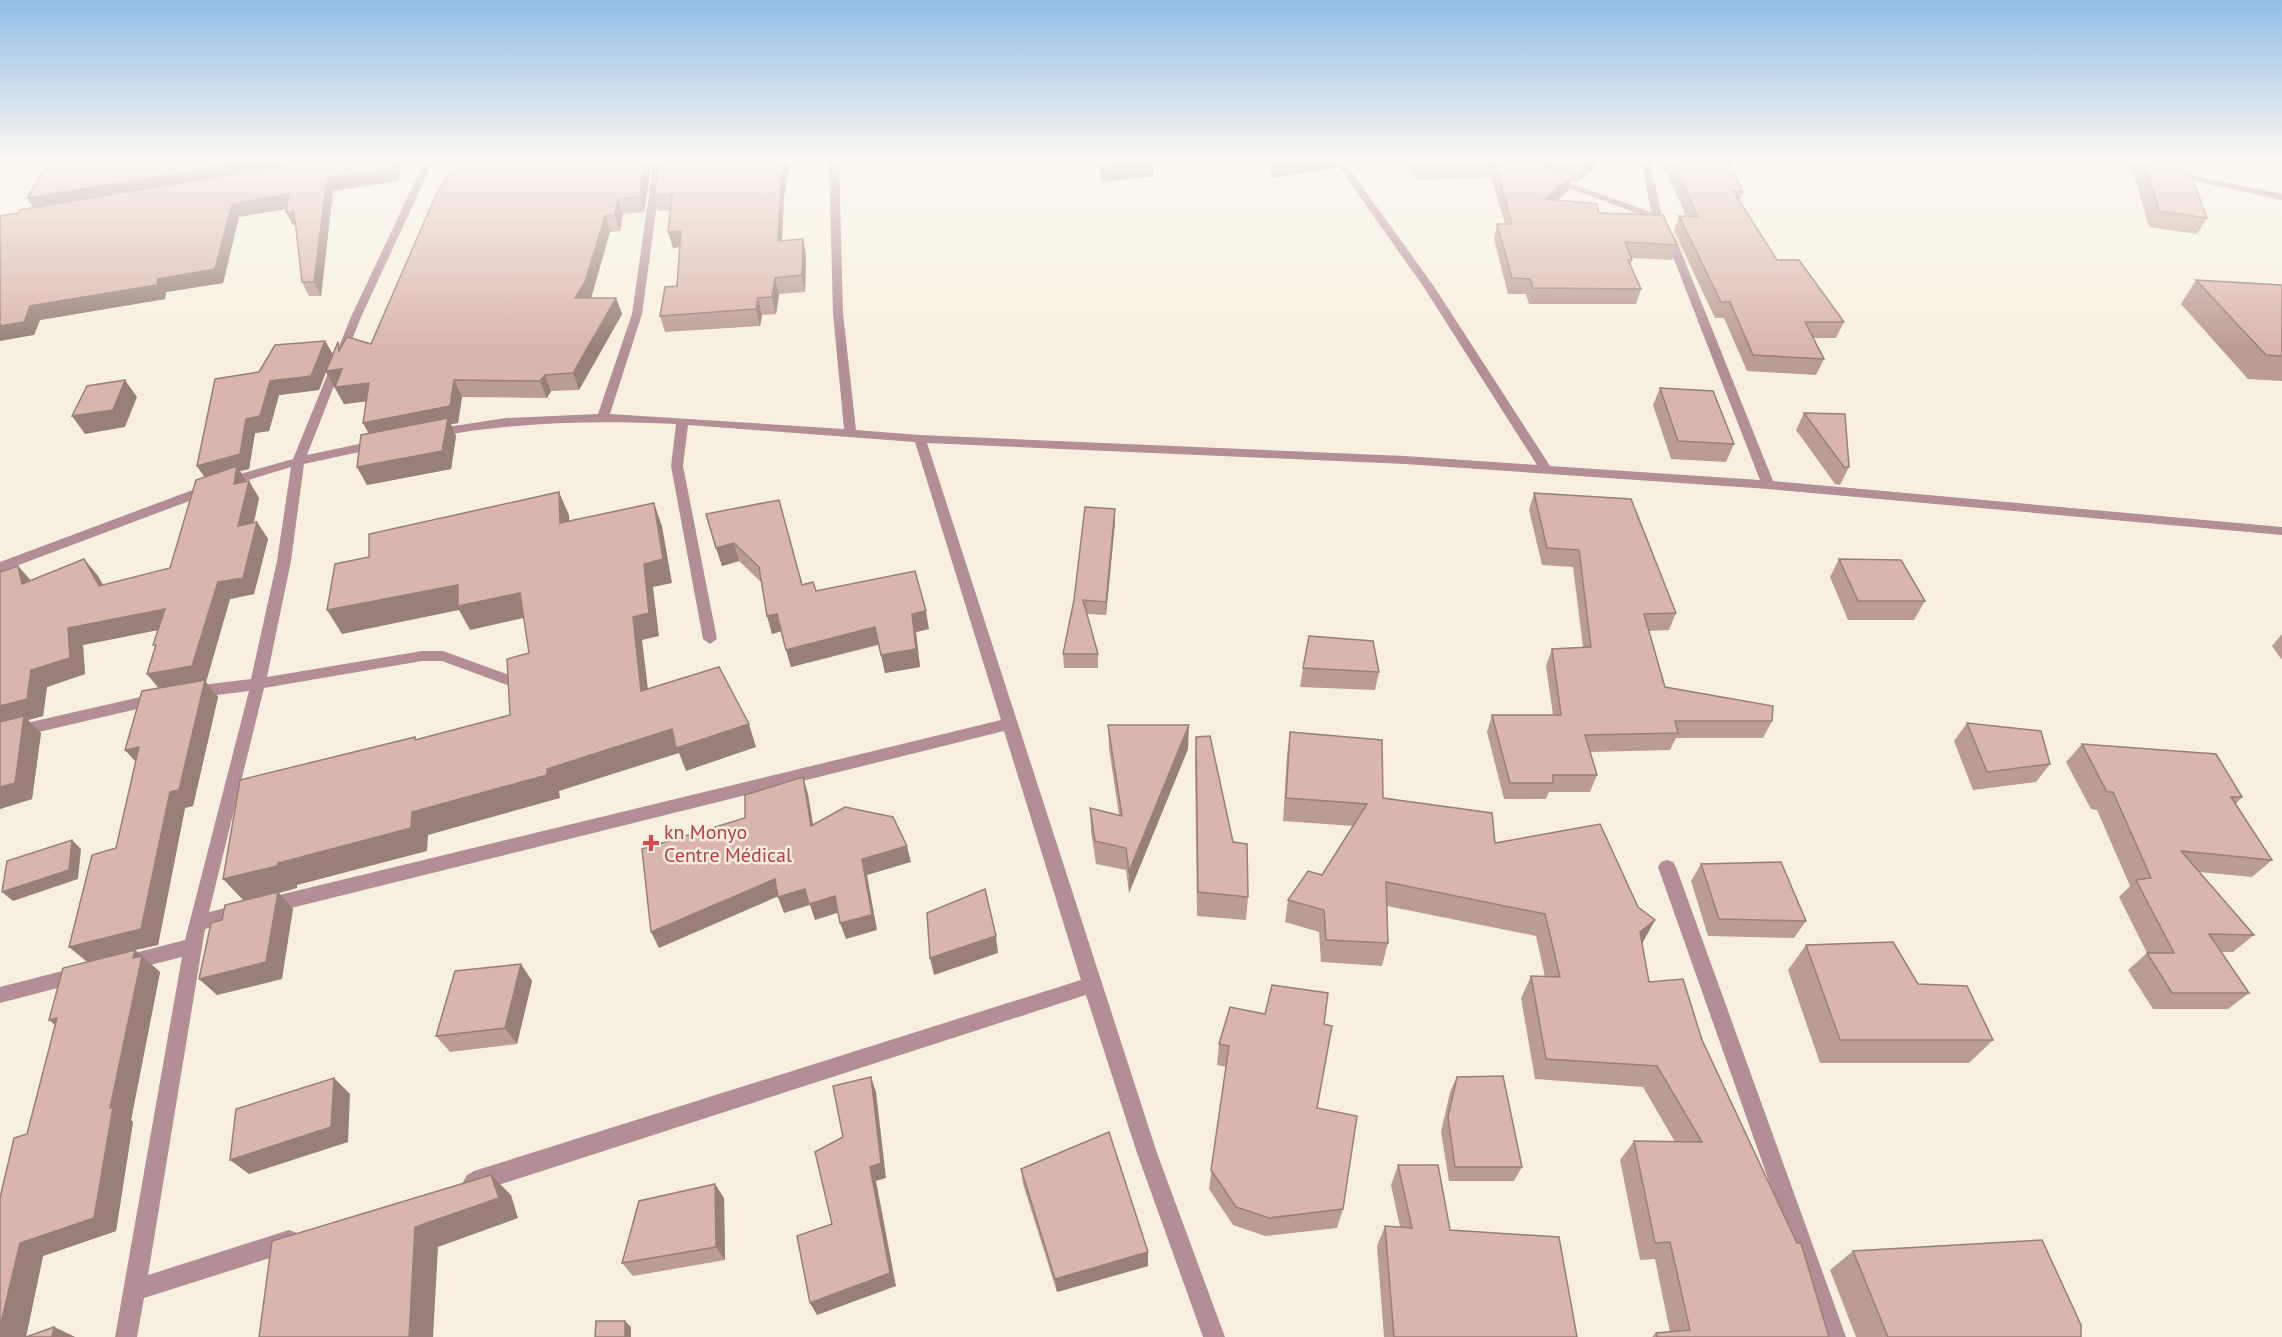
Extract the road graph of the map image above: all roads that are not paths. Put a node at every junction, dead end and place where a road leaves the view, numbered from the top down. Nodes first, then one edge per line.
1 (401, 222) edge
2 (650, 222) edge
3 (836, 222) edge
4 (1384, 222) edge
5 (1660, 222) edge
6 (603, 416) junction
7 (682, 421) junction
8 (850, 432) junction
9 (423, 435) edge
10 (920, 439) junction
11 (389, 442) edge
12 (298, 461) junction
13 (1546, 469) junction
14 (1768, 484) junction
15 (2282, 531) edge
16 (0, 567) edge
17 (710, 639) dead end
18 (507, 680) edge
19 (258, 684) junction
20 (1008, 724) junction
21 (0, 735) edge
22 (1667, 867) dead end
23 (197, 923) junction
24 (194, 946) junction
25 (114, 966) edge
26 (91, 972) edge
27 (1092, 985) junction
28 (0, 995) edge
29 (453, 1189) edge
30 (305, 1236) edge
31 (134, 1290) junction
32 (126, 1337) edge
33 (1214, 1337) edge
34 (1835, 1337) edge

1 - 12 street
2 - 6 street
3 - 8 street
4 - 13 street
5 - 14 street
6 - 7 street
6 - 9 street
7 - 8 street
7 - 17 street
8 - 10 street
10 - 13 street
10 - 20 street
11 - 12 street
12 - 16 street
12 - 19 street
13 - 14 street
14 - 15 street
18 - 19 street
19 - 21 street
19 - 23 street
20 - 23 street
20 - 27 street
22 - 34 street
23 - 24 street
24 - 25 street
24 - 31 street
26 - 28 street
27 - 29 street
27 - 33 street
30 - 31 street
31 - 32 street

